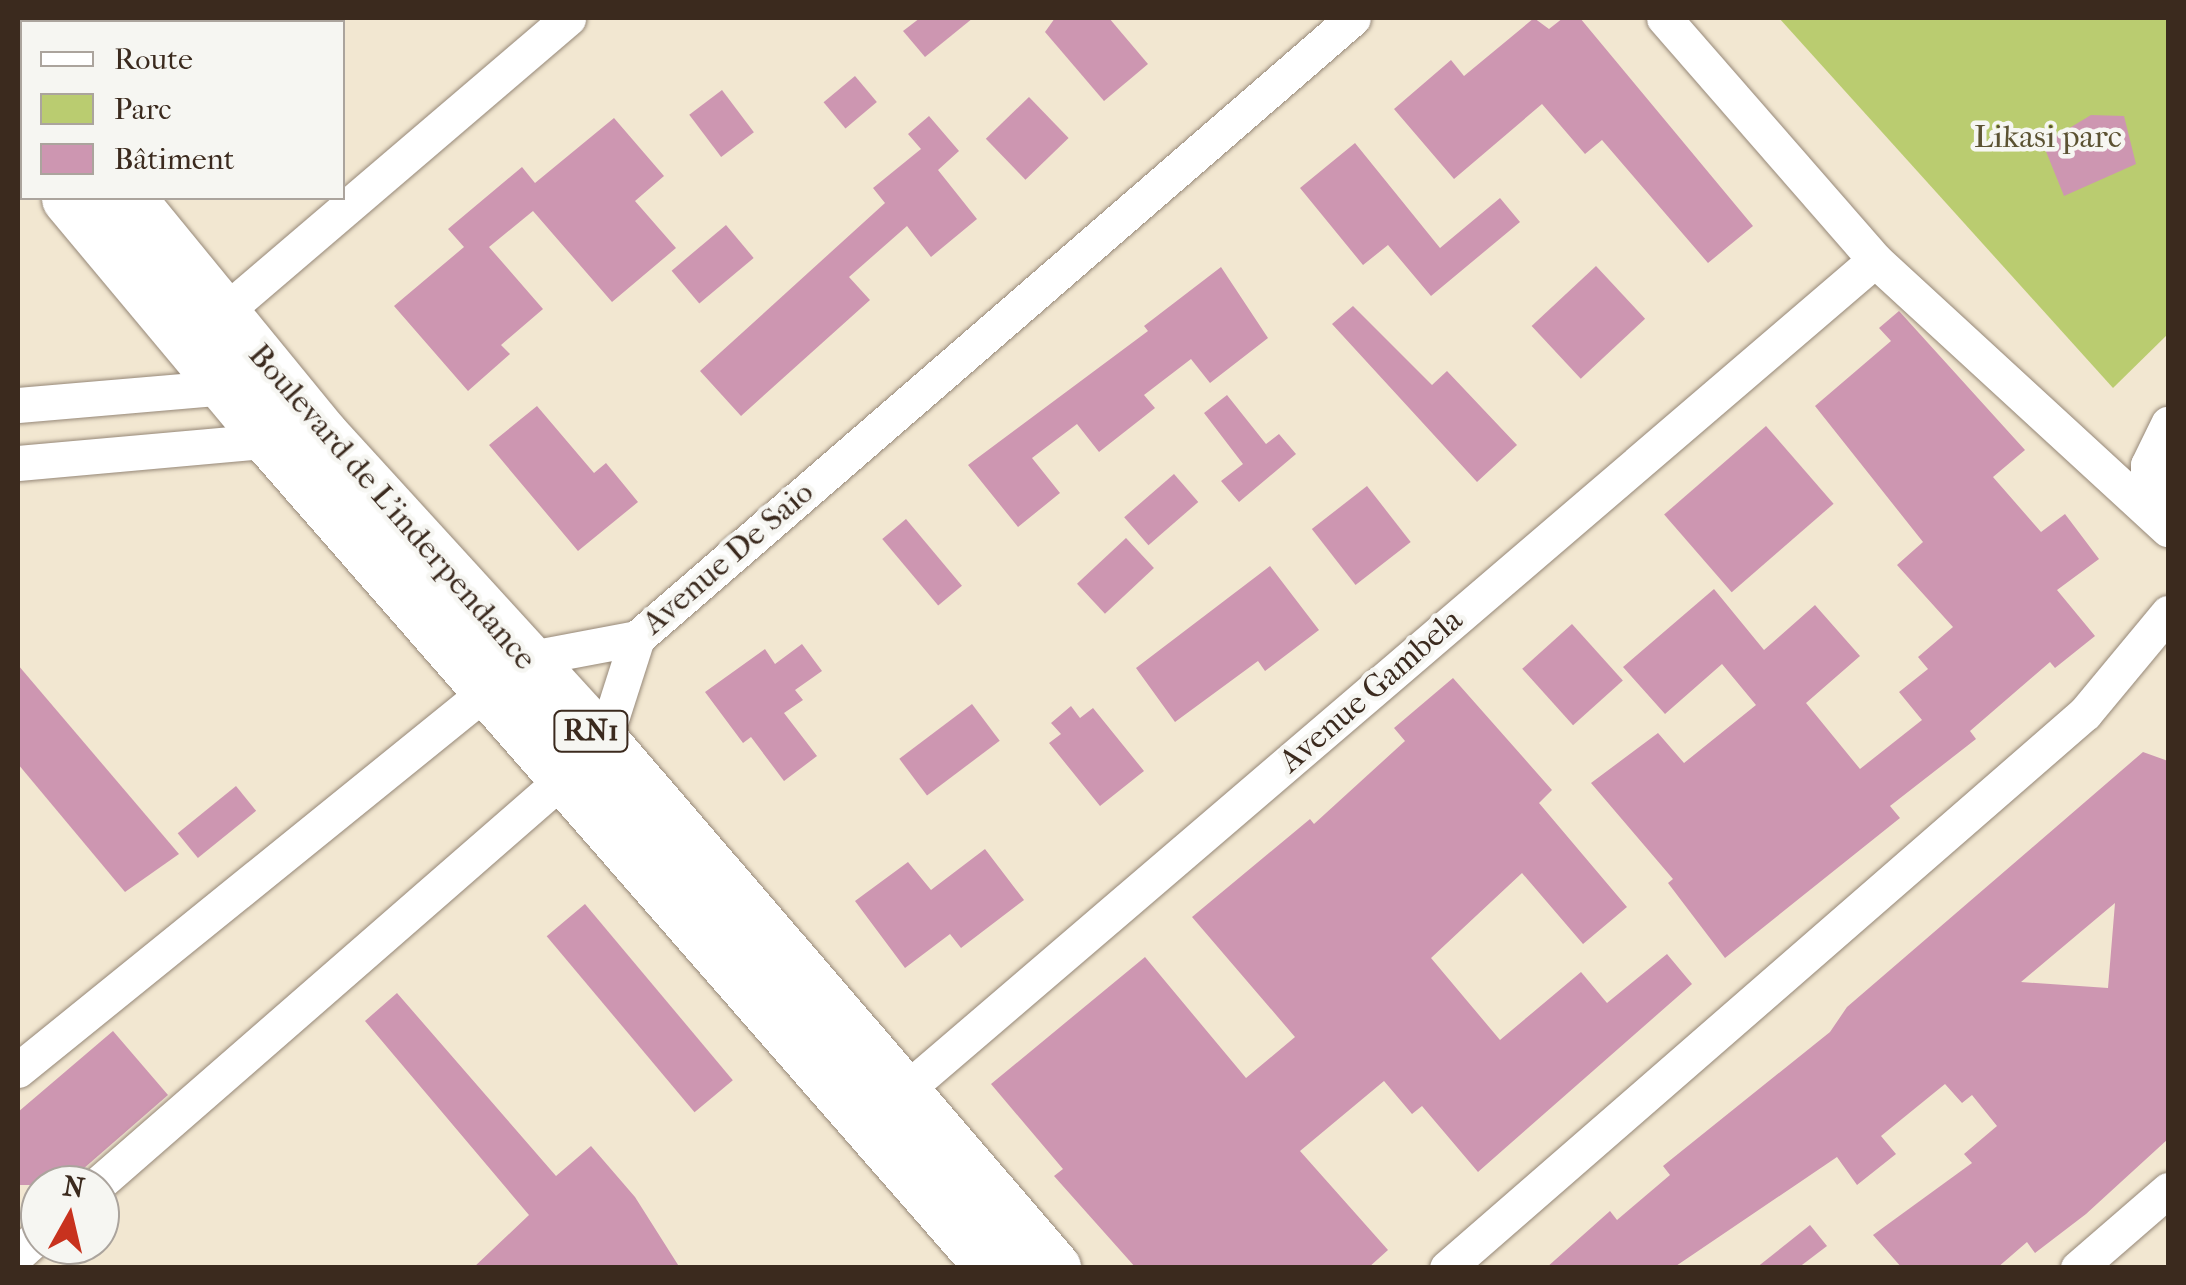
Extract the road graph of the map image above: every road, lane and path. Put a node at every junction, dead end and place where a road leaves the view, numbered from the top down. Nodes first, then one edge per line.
1 (568, 18) edge
2 (1353, 18) edge
3 (1664, 18) edge
4 (71, 200) edge
5 (129, 200) edge
6 (1874, 260) junction
7 (223, 312) junction
8 (252, 384) junction
9 (18, 406) edge
10 (2168, 424) edge
11 (296, 438) junction
12 (18, 463) edge
13 (2168, 529) edge
14 (2168, 613) edge
15 (637, 638) junction
16 (510, 672) junction
17 (586, 759) junction
18 (18, 1070) edge
19 (886, 1107) junction
20 (119, 1165) edge
21 (2168, 1190) edge
22 (994, 1268) edge
23 (1053, 1268) edge
24 (1447, 1268) edge
25 (2078, 1268) edge

1 - 7 street
2 - 15 street, Avenue De Saio
3 - 6 street
4 - 8 highway, Boulevard de L'inderpendance / RN1
5 - 7 highway, Boulevard de L'inderpendance / RN1
6 - 13 street
6 - 19 street, Avenue Gambela
7 - 8 highway, Boulevard de L'inderpendance / RN1
8 - 9 street
8 - 11 highway, Boulevard de L'inderpendance / RN1
10 - 13 street
11 - 12 street
11 - 16 highway, Boulevard de L'inderpendance / RN1
14 - 24 street
15 - 16 street, Avenue De Saio
15 - 17 street
16 - 17 highway, Boulevard de L'inderpendance / RN1
16 - 18 street, Avenue De Saio
17 - 19 highway, Boulevard de L'inderpendance / RN1
17 - 20 street
19 - 22 highway, Boulevard de L'inderpendance / RN1
19 - 23 highway, Boulevard de L'inderpendance / RN1
21 - 25 street

